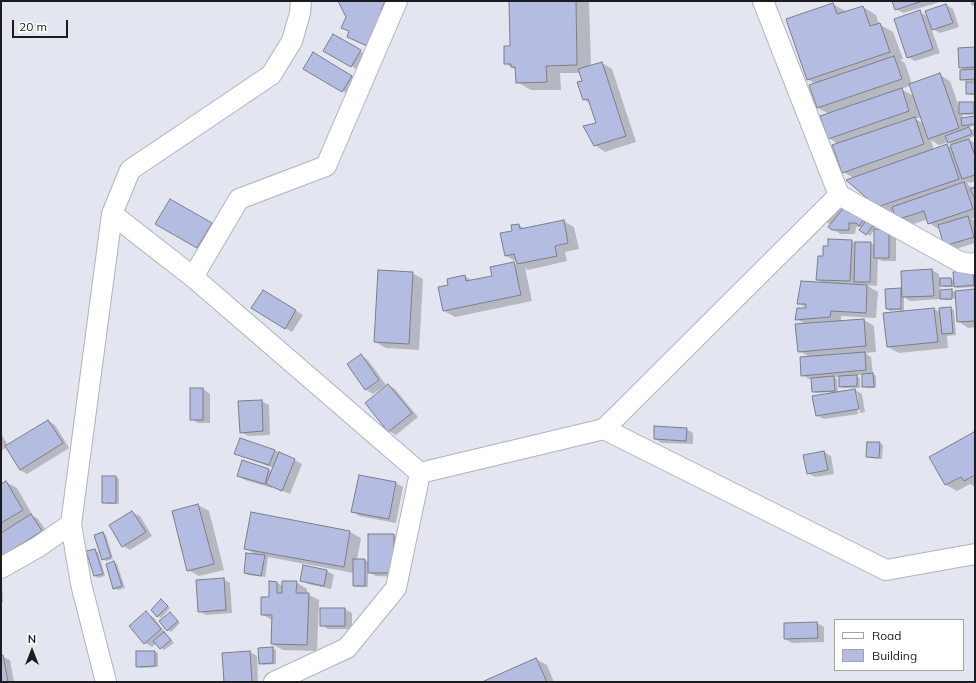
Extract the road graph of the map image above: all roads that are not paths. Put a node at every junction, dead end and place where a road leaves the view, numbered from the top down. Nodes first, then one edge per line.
1 (301, 1) edge
2 (397, 1) edge
3 (760, 2) edge
4 (839, 195) junction
5 (112, 214) junction
6 (975, 263) edge
7 (193, 277) junction
8 (604, 429) junction
9 (420, 473) junction
10 (71, 524) junction
11 (975, 554) edge
12 (1, 568) edge
13 (106, 682) edge
14 (274, 682) edge

1 - 5 street
2 - 7 street
3 - 4 street
4 - 6 street
4 - 8 street
5 - 7 street
5 - 10 street
7 - 9 street
8 - 9 street
8 - 11 street
9 - 14 street
10 - 12 street
10 - 13 street

